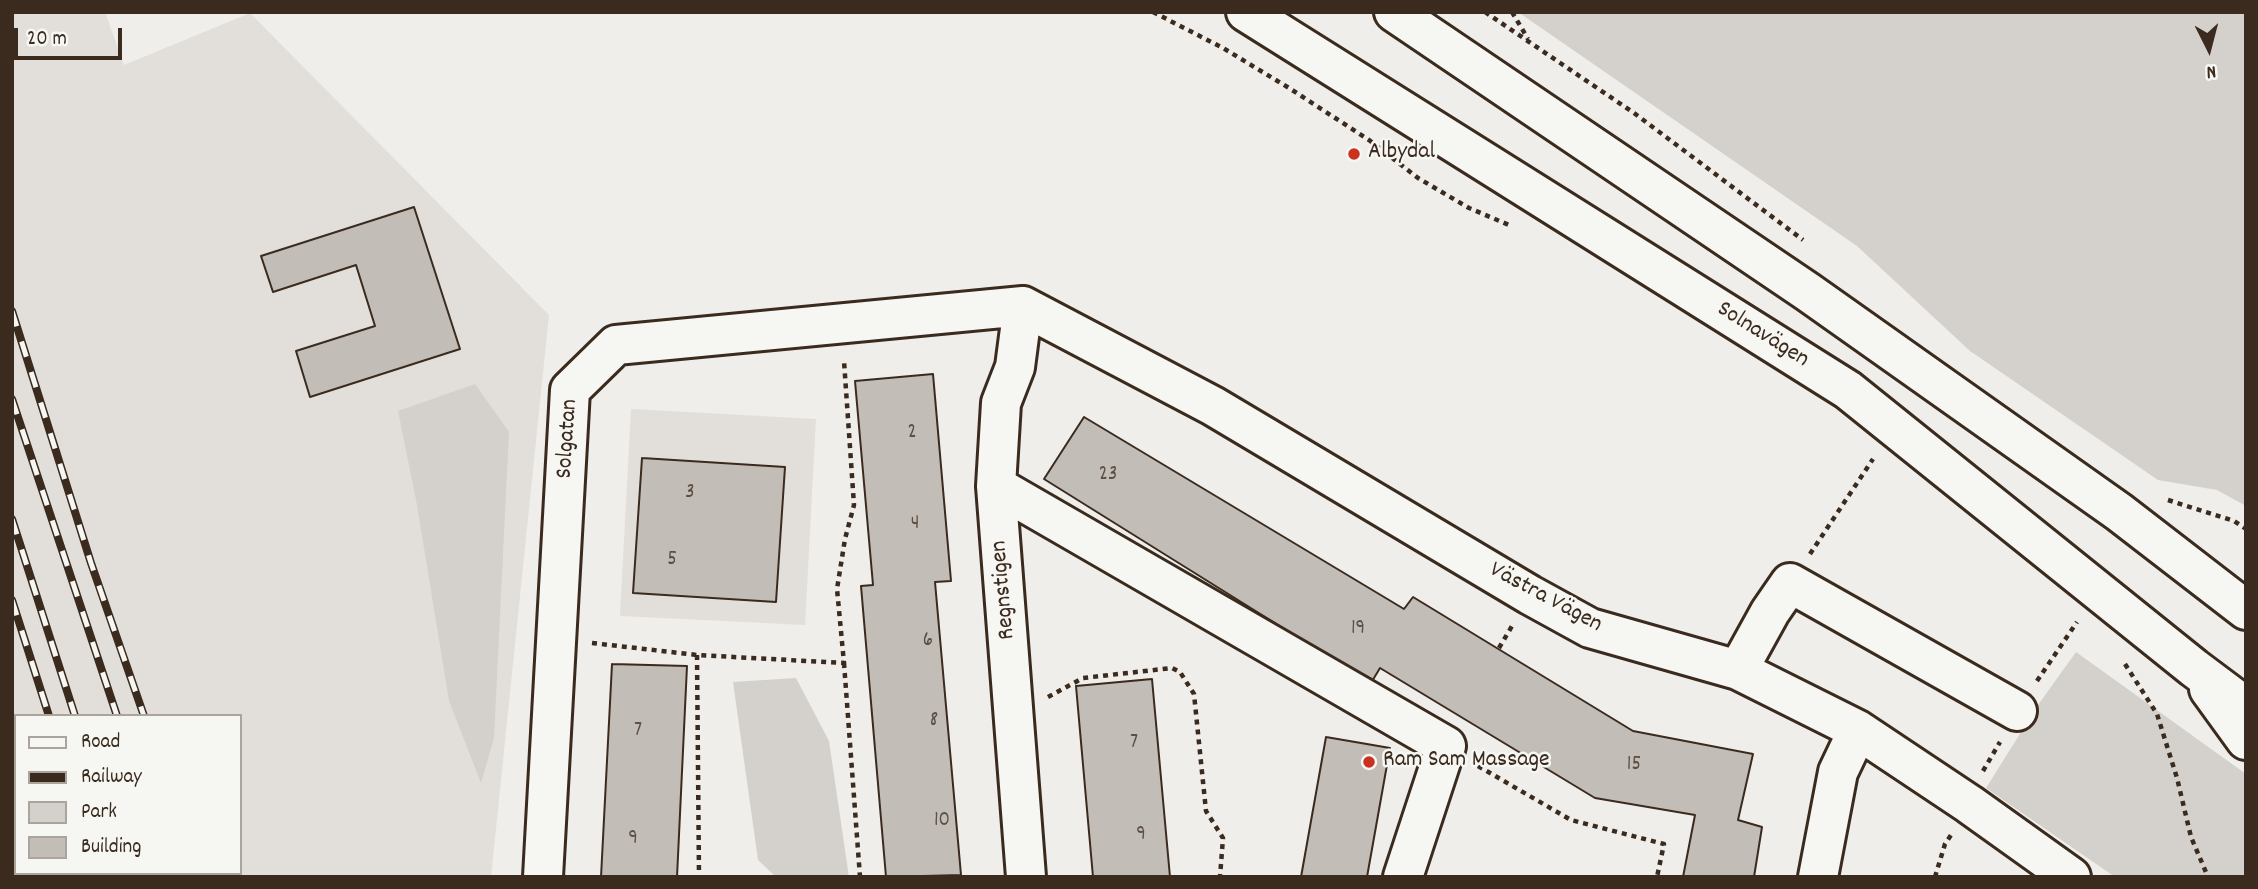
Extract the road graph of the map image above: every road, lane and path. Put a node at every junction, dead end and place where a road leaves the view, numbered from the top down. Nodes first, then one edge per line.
1 (1246, 12) edge
2 (1394, 12) edge
3 (1512, 12) edge
4 (1530, 43) dead end
5 (1023, 306) junction
6 (843, 356) dead end
7 (1866, 454) dead end
8 (1873, 459) junction
9 (1884, 466) dead end
10 (996, 486) junction
11 (1790, 583) junction
12 (2246, 610) edge
13 (558, 639) junction
14 (697, 655) junction
15 (2122, 660) dead end
16 (844, 663) junction
17 (2194, 668) junction
18 (1738, 670) junction
19 (1038, 703) dead end
20 (2246, 707) edge
21 (2017, 711) dead end
22 (1858, 730) junction
23 (2246, 740) edge
24 (1446, 746) junction
25 (543, 877) edge
26 (699, 877) edge
27 (860, 877) edge
28 (1026, 877) edge
29 (1220, 877) edge
30 (1403, 877) edge
31 (1657, 877) edge
32 (1818, 877) edge
33 (2071, 877) edge
34 (2208, 877) edge

1 - 17 street, Solnavägen
2 - 12 street
3 - 4 path
5 - 10 street, Regnstigen
5 - 13 street, Solgatan
5 - 18 street, Västra Vägen
6 - 16 path
7 - 8 path
8 - 9 path
8 - 11 path
10 - 24 street
10 - 28 street, Regnstigen
11 - 18 street
11 - 21 street
13 - 14 path
13 - 25 street, Solgatan
14 - 16 path
14 - 26 path
15 - 34 path
16 - 27 path
17 - 20 street, Solnavägen
17 - 23 street
18 - 22 street, Västra Vägen
19 - 29 path
22 - 32 street
22 - 33 street, Västra Vägen
24 - 30 street
24 - 31 path

